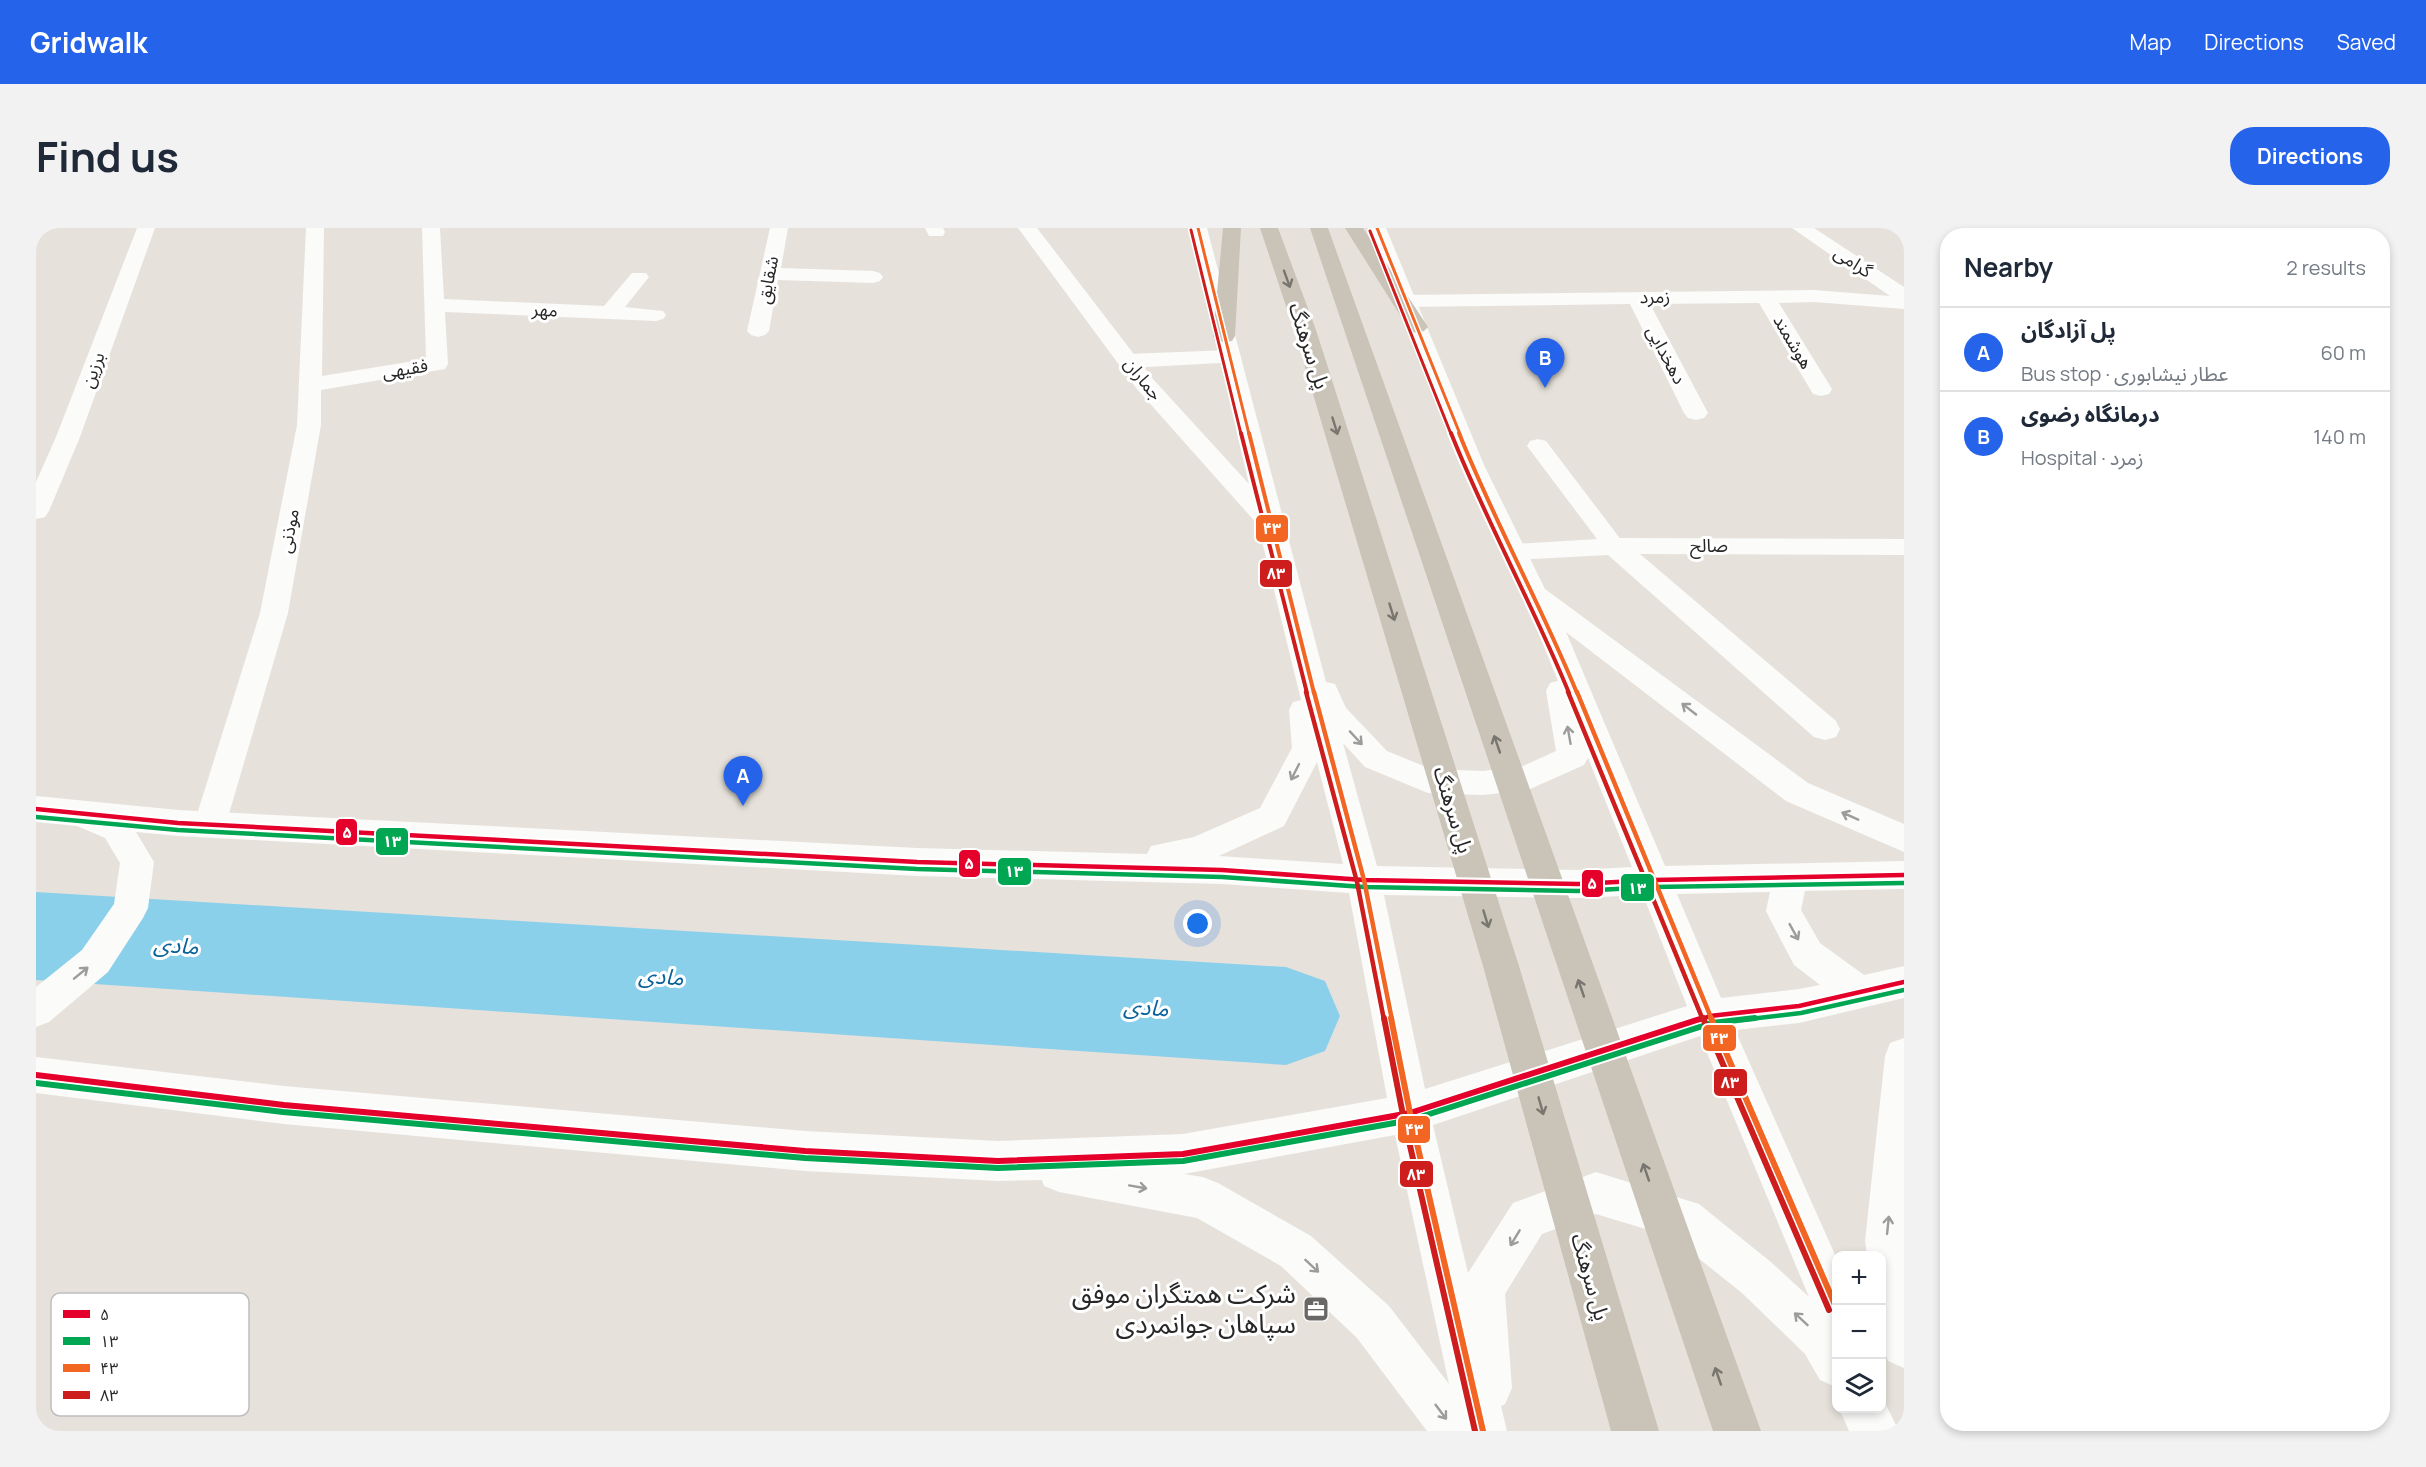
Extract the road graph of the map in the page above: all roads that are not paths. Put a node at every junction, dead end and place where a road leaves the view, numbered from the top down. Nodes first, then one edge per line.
1 (146, 228) edge
2 (315, 228) edge
3 (430, 228) edge
4 (778, 228) edge
5 (1027, 228) edge
6 (1198, 228) edge
7 (1232, 228) edge
8 (1269, 228) edge
9 (1319, 228) edge
10 (1354, 228) edge
11 (1377, 228) edge
12 (1802, 228) edge
13 (769, 274) junction
14 (639, 277) dead end
15 (873, 277) dead end
16 (1765, 296) junction
17 (1904, 296) edge
18 (1635, 297) junction
19 (1904, 303) edge
20 (435, 305) junction
21 (609, 313) junction
22 (1412, 314) junction
23 (656, 315) dead end
24 (758, 331) dead end
25 (1227, 346) junction
26 (1128, 361) junction
27 (310, 385) junction
28 (1821, 389) dead end
29 (1696, 413) dead end
30 (1538, 446) dead end
31 (36, 511) edge
32 (1270, 522) junction
33 (1614, 546) junction
34 (1904, 547) edge
35 (1514, 552) junction
36 (1535, 594) junction
37 (1550, 627) junction
38 (1298, 633) junction
39 (1825, 729) dead end
40 (36, 809) edge
41 (75, 813) junction
42 (210, 824) junction
43 (1904, 839) edge
44 (1093, 867) junction
45 (1904, 875) edge
46 (1791, 877) junction
47 (1364, 880) junction
48 (1654, 880) junction
49 (1904, 982) edge
50 (1857, 991) junction
51 (36, 1010) edge
52 (1710, 1016) junction
53 (1904, 1056) edge
54 (36, 1075) edge
55 (1410, 1113) junction
56 (998, 1161) junction
57 (1835, 1305) edge
58 (1904, 1345) edge
59 (1833, 1359) edge
60 (1865, 1413) edge
61 (1883, 1413) edge
62 (1456, 1431) edge
63 (1483, 1431) edge
64 (1492, 1431) edge
65 (1635, 1431) edge
66 (1737, 1431) edge
67 (1875, 1431) edge
68 (1890, 1431) edge

1 - 31 main road, برزین
2 - 27 main road, موذنی
3 - 20 main road, فقیهی
4 - 13 main road, شقایق
5 - 26 main road, جماران
6 - 25 main road
7 - 25 main road
8 -> 65 main road, پل سرهنگ
66 -> 9 main road
10 - 22 main road
11 - 22 main road
12 - 17 main road, گرامی
13 - 15 main road
13 - 24 main road, شقایق
14 - 21 main road
16 - 18 main road, زمرد
16 - 19 main road, زمرد
16 - 28 main road, هوشمند
18 - 22 main road, زمرد
18 - 29 main road, دهخدایی
20 - 21 main road, مهر
20 - 27 main road, فقیهی
21 - 23 main road, مهر
22 - 35 main road
25 - 26 main road
25 - 32 main road
26 - 32 main road, جماران
27 - 42 main road, موذنی
30 - 33 lane
32 - 38 main road
33 - 34 main road, صالح
33 - 35 main road, صالح
33 - 39 main road
35 - 36 main road
36 - 37 main road
43 -> 36 main road
38 -> 37 main road
37 - 48 main road
38 -> 44 main road
38 - 47 main road
40 - 41 main road
41 - 42 main road
51 -> 41 main road
42 - 44 main road
44 - 47 main road
45 - 46 main road
46 - 48 main road
46 -> 50 main road
47 - 48 main road
47 - 55 main road
48 - 52 main road
49 - 50 main road
50 - 52 main road
52 - 55 main road
52 - 57 main road
58 -> 53 main road
54 - 56 main road
55 - 56 main road
55 - 63 main road
56 -> 62 main road
59 -> 64 main road
60 - 67 main road
61 - 68 main road

